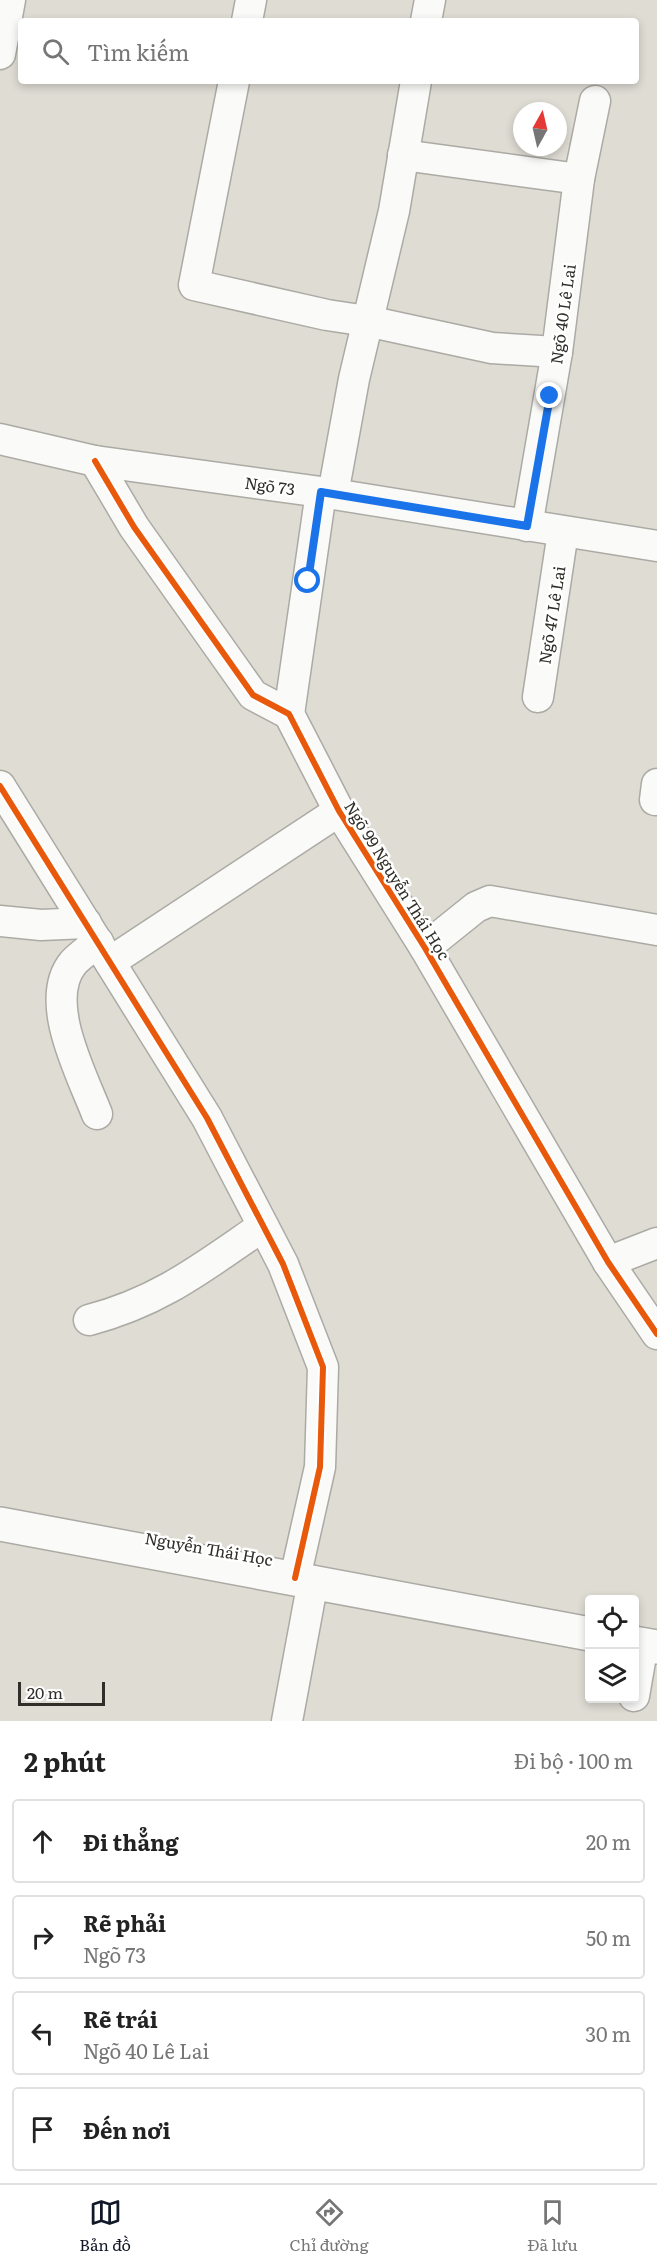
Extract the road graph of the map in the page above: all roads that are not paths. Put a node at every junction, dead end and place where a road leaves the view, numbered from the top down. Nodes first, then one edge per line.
1 (10, 0) edge
2 (251, 0) edge
3 (430, 0) edge
4 (248, 18) edge
5 (427, 18) edge
6 (0, 52) edge
7 (233, 84) edge
8 (415, 84) edge
9 (595, 101) dead end
10 (403, 155) junction
11 (579, 179) junction
12 (368, 321) junction
13 (557, 352) junction
14 (0, 439) edge
15 (95, 461) junction
16 (327, 493) junction
17 (527, 526) junction
18 (563, 532) junction
19 (657, 546) edge
20 (537, 697) dead end
21 (289, 714) junction
22 (0, 786) edge
23 (339, 811) junction
24 (0, 921) edge
25 (657, 930) edge
26 (98, 942) junction
27 (425, 948) junction
28 (97, 1114) dead end
29 (263, 1226) junction
30 (657, 1243) edge
31 (608, 1262) junction
32 (89, 1320) dead end
33 (657, 1334) edge
34 (0, 1524) edge
35 (304, 1580) junction
36 (585, 1633) edge
37 (645, 1645) edge
38 (639, 1673) edge
39 (633, 1703) edge
40 (287, 1721) edge
41 (630, 1721) edge

1 - 6 street
2 - 4 street
3 - 5 street
7 - 12 street
8 - 10 street
9 - 11 street, Ngõ 40 Lê Lai
10 - 11 street
10 - 12 street
11 - 13 street, Ngõ 40 Lê Lai
12 - 13 street
12 - 16 street
13 - 17 street, Ngõ 40 Lê Lai
14 - 15 street, Ngõ 73
15 - 16 street, Ngõ 73
15 - 21 street
16 - 17 street, Ngõ 73
16 - 21 street
17 - 18 street, Ngõ 73
18 - 19 street, Ngõ 73
18 - 20 street, Ngõ 47 Lê Lai
21 - 23 street, Ngõ 99 Nguyễn Thái Học
22 - 26 street
23 - 26 street
23 - 27 street, Ngõ 99 Nguyễn Thái Học
24 - 26 street
25 - 27 street
26 - 28 street
26 - 29 street
27 - 31 street, Ngõ 99 Nguyễn Thái Học
29 - 32 street
29 - 35 street
30 - 31 street
31 - 33 street, Ngõ 99 Nguyễn Thái Học
34 - 35 main road, Nguyễn Thái Học
35 - 36 main road, Nguyễn Thái Học
35 - 40 street
37 - 38 street
39 - 41 street

